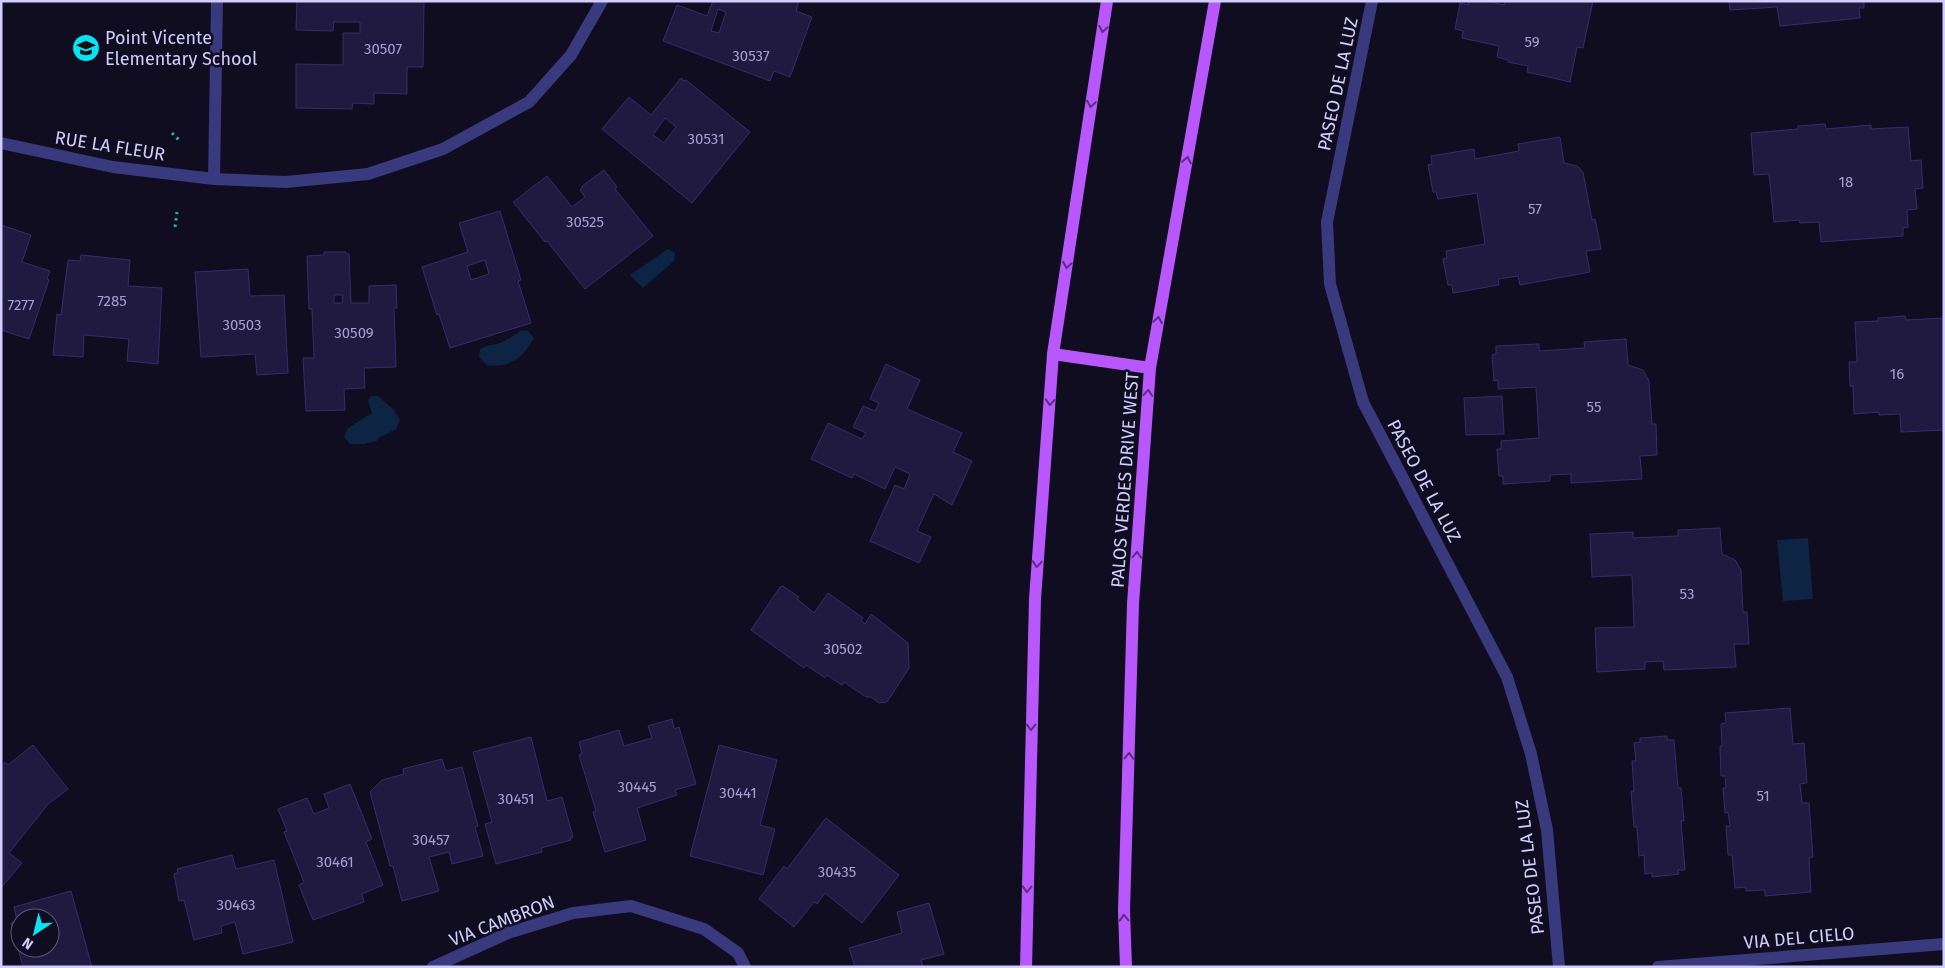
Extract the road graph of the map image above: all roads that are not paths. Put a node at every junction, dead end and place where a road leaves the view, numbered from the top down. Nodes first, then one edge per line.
1 (217, 1) edge
2 (602, 1) edge
3 (1107, 1) edge
4 (1215, 1) edge
5 (1372, 1) edge
6 (1, 143) edge
7 (214, 179) junction
8 (1053, 354) junction
9 (1150, 368) junction
10 (1944, 944) edge
11 (433, 967) edge
12 (745, 967) edge
13 (1026, 967) edge
14 (1126, 967) edge
15 (1559, 967) edge
16 (1658, 967) edge

1 - 7 street
2 - 7 street, RUE LA FLEUR
3 -> 8 main road
9 -> 4 main road, PALOS VERDES DRIVE WEST
5 - 15 street, PASEO DE LA LUZ
6 - 7 street, RUE LA FLEUR
8 - 9 main road
8 -> 13 main road
14 -> 9 main road, PALOS VERDES DRIVE WEST
10 - 16 street, VIA DEL CIELO
11 - 12 street, VIA CAMBRON

